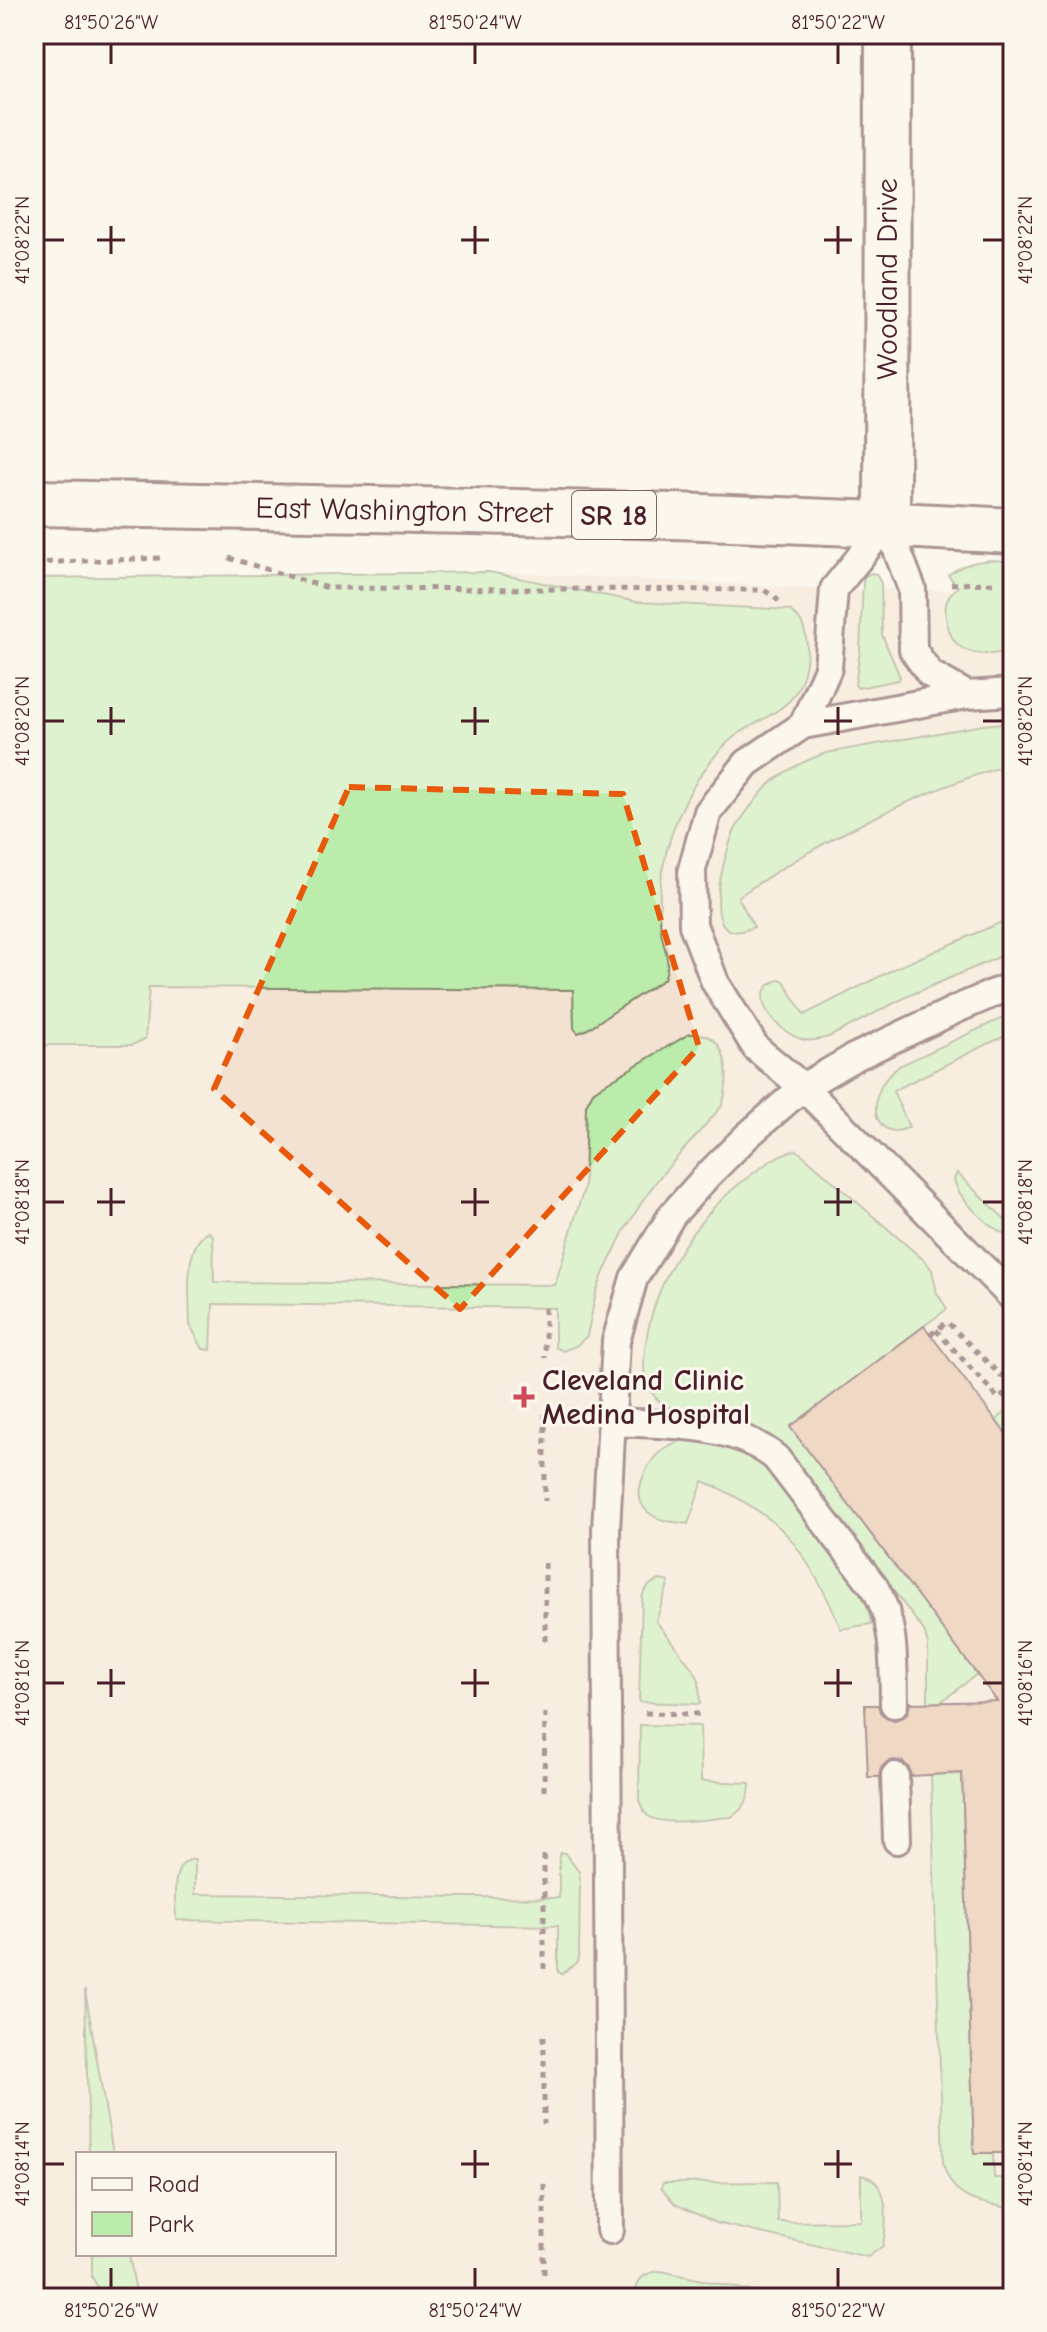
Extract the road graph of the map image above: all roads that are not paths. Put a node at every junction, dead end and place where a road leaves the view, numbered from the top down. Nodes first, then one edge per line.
1 (888, 34) edge
2 (34, 503) edge
3 (887, 524) junction
4 (1013, 531) edge
5 (1013, 692) edge
6 (967, 695) junction
7 (803, 725) junction
8 (1013, 985) edge
9 (803, 1087) junction
10 (1013, 1298) edge
11 (611, 1422) junction
12 (894, 1704) dead end
13 (895, 1776) dead end
14 (897, 1840) dead end
15 (610, 2230) dead end

1 - 3 main road, Woodland Drive
2 - 3 main road, East Washington Street / SR 18
3 - 4 main road, East Washington Street / SR 18
3 - 6 lane
3 - 7 lane
5 - 6 lane
6 - 7 lane
7 - 9 lane
8 - 9 lane
9 - 10 lane
9 - 11 lane
11 - 12 lane
11 - 15 lane
13 - 14 lane

